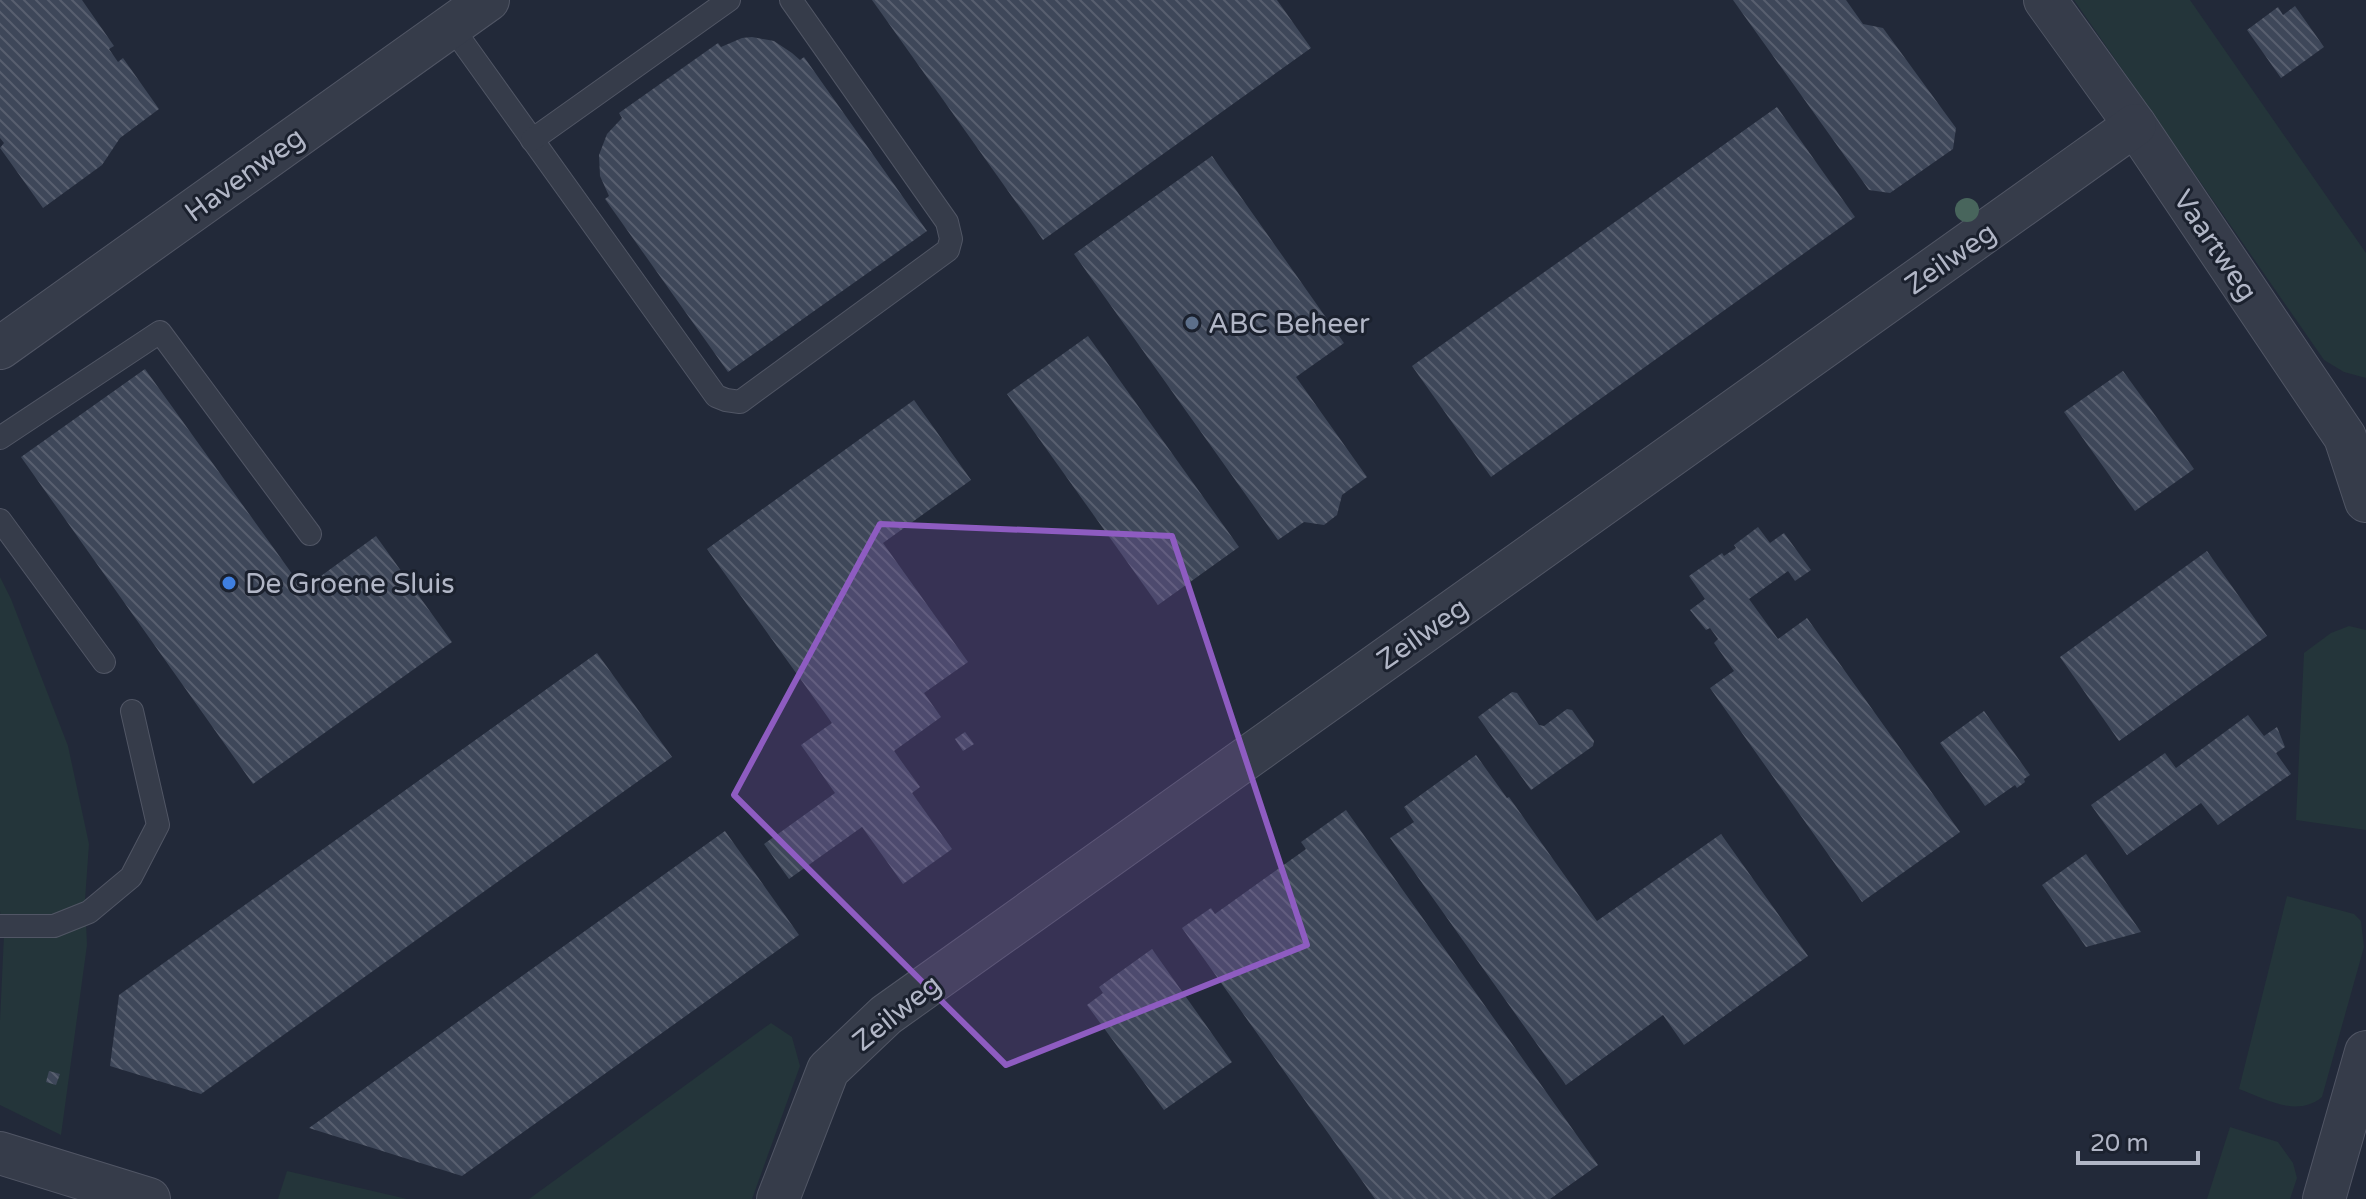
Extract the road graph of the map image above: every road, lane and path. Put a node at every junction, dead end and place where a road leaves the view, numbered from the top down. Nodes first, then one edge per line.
1 (488, 0) edge
2 (729, 0) edge
3 (791, 0) edge
4 (2045, 0) edge
5 (451, 26) junction
6 (2135, 125) junction
7 (532, 140) junction
8 (0, 348) edge
9 (2356, 434) edge
10 (0, 438) edge
11 (2366, 501) edge
12 (0, 520) edge
13 (310, 534) dead end
14 (104, 662) dead end
15 (132, 711) dead end
16 (0, 926) edge
17 (2366, 1052) edge
18 (0, 1153) edge
19 (149, 1199) edge
20 (778, 1199) edge
21 (2324, 1199) edge

1 - 5 street, Havenweg
2 - 7 lane
3 - 7 lane
4 - 6 street, Vaartweg
5 - 7 lane
5 - 8 street, Havenweg
6 - 9 street, Vaartweg
6 - 20 street, Zeilweg
9 - 11 street, Vaartweg
10 - 13 lane
12 - 14 lane
15 - 16 lane
17 - 21 street
18 - 19 street

